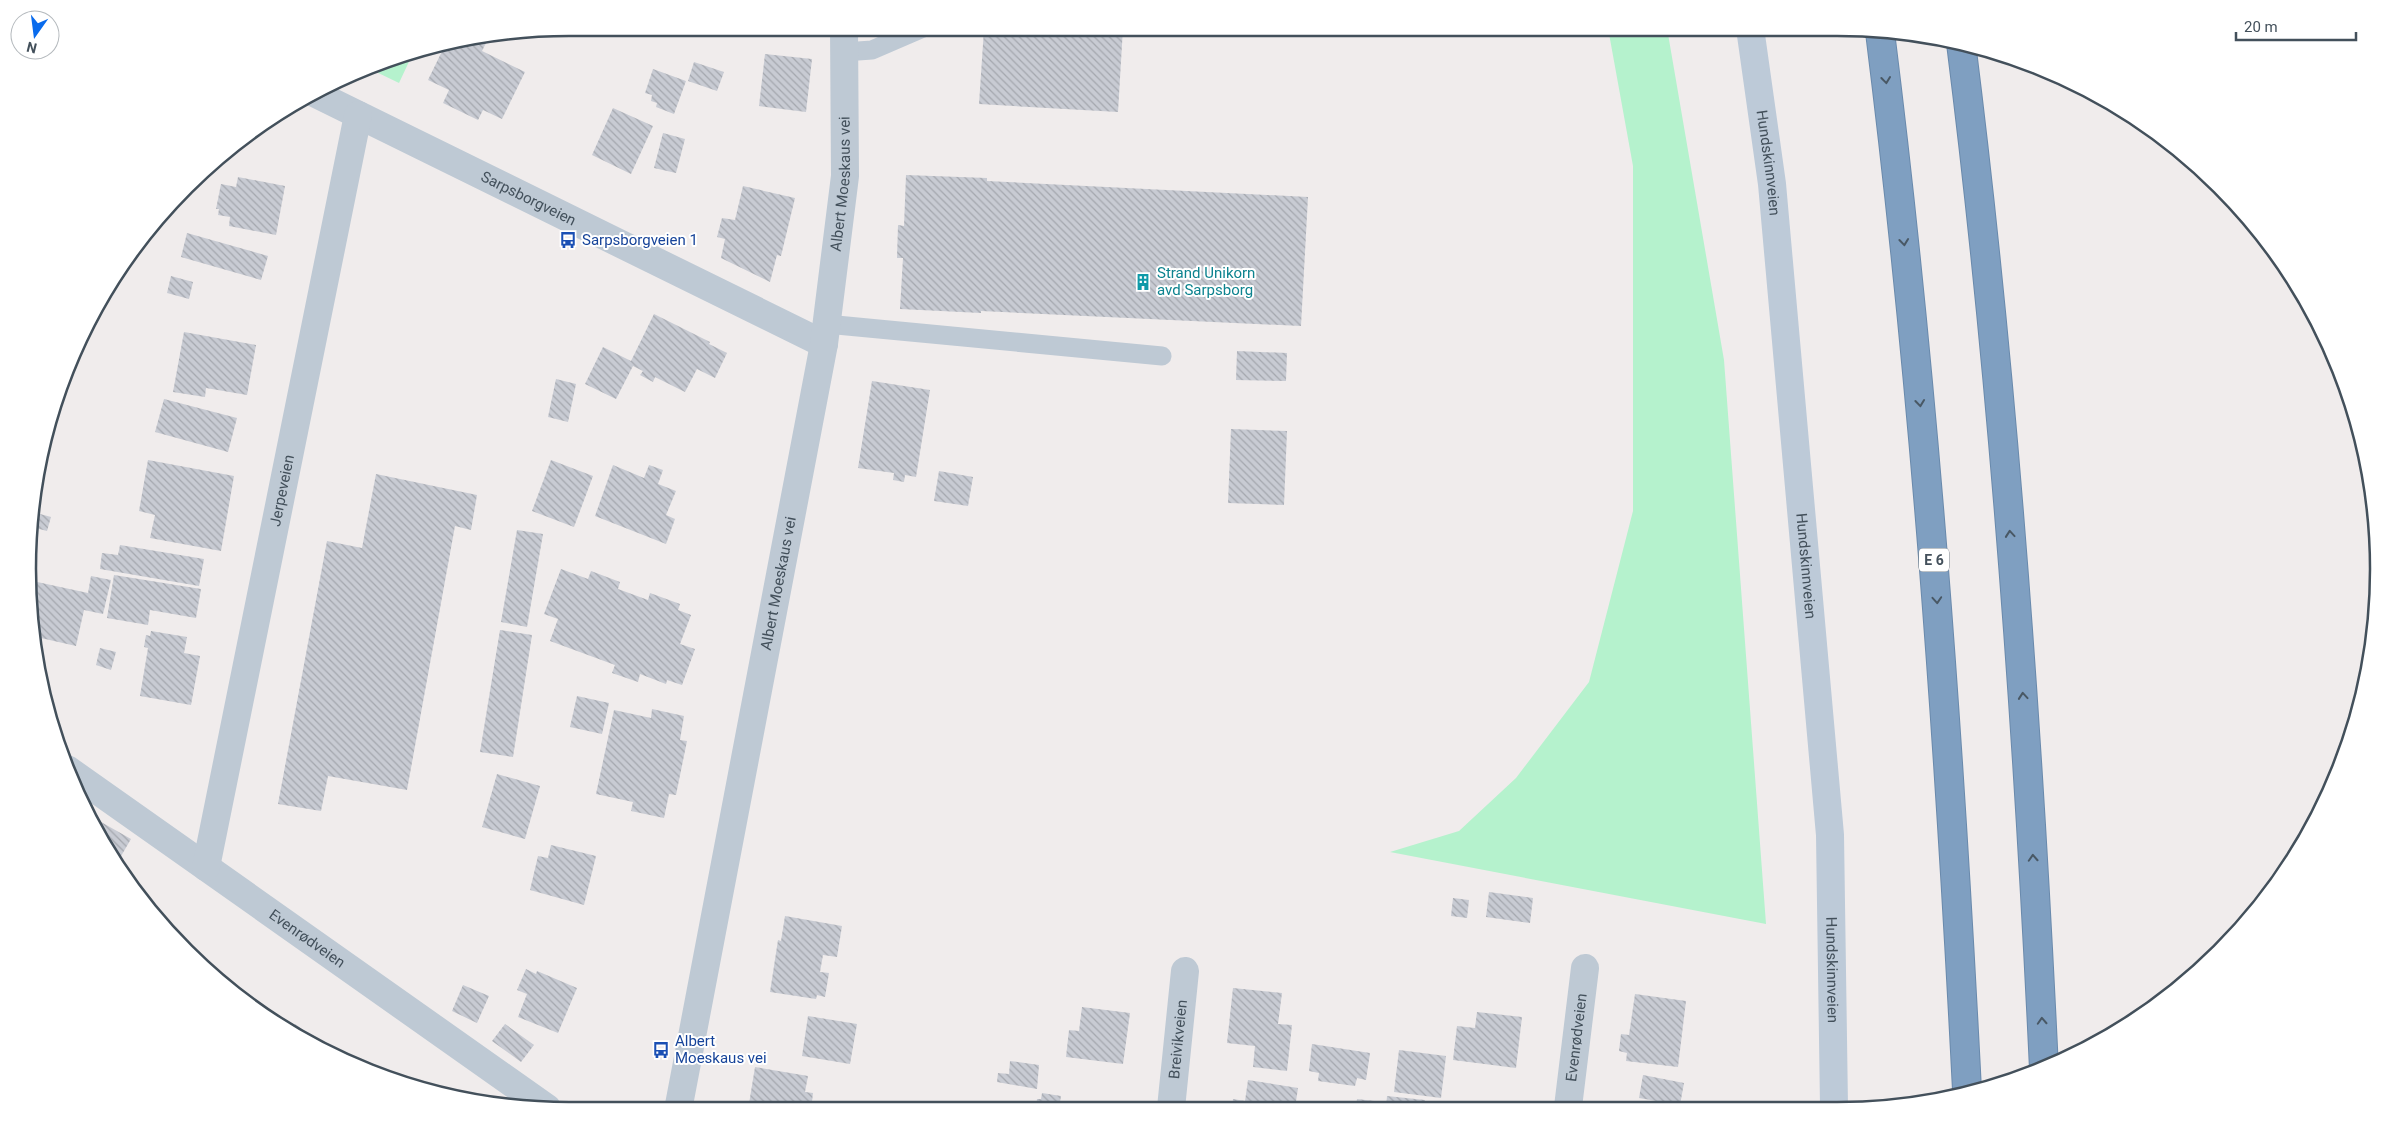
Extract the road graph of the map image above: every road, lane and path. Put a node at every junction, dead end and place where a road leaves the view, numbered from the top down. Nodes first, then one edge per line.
1 (904, 36) edge
2 (1751, 36) edge
3 (1881, 38) edge
4 (844, 40) edge
5 (1962, 51) edge
6 (322, 97) edge
7 (358, 115) junction
8 (825, 334) junction
9 (1162, 356) dead end
10 (78, 776) edge
11 (206, 867) junction
12 (1584, 968) dead end
13 (1185, 972) dead end
14 (2044, 1060) edge
15 (1967, 1086) edge
16 (537, 1101) edge
17 (680, 1102) edge
18 (1172, 1102) edge
19 (1569, 1102) edge
20 (1834, 1102) edge

1 - 4 lane, Albert Moeskaus vei
2 - 20 street, Hundskinnveien
3 -> 15 highway, E 6
4 - 8 street, Albert Moeskaus vei
14 -> 5 highway
6 - 7 street, Sarpsborgveien
7 - 8 street, Sarpsborgveien
7 - 11 street, Jerpeveien
8 - 9 lane
8 - 17 street, Albert Moeskaus vei
10 - 11 street, Evenrødveien
11 - 16 street, Evenrødveien
12 - 19 street, Evenrødveien
13 - 18 street, Breivikveien

